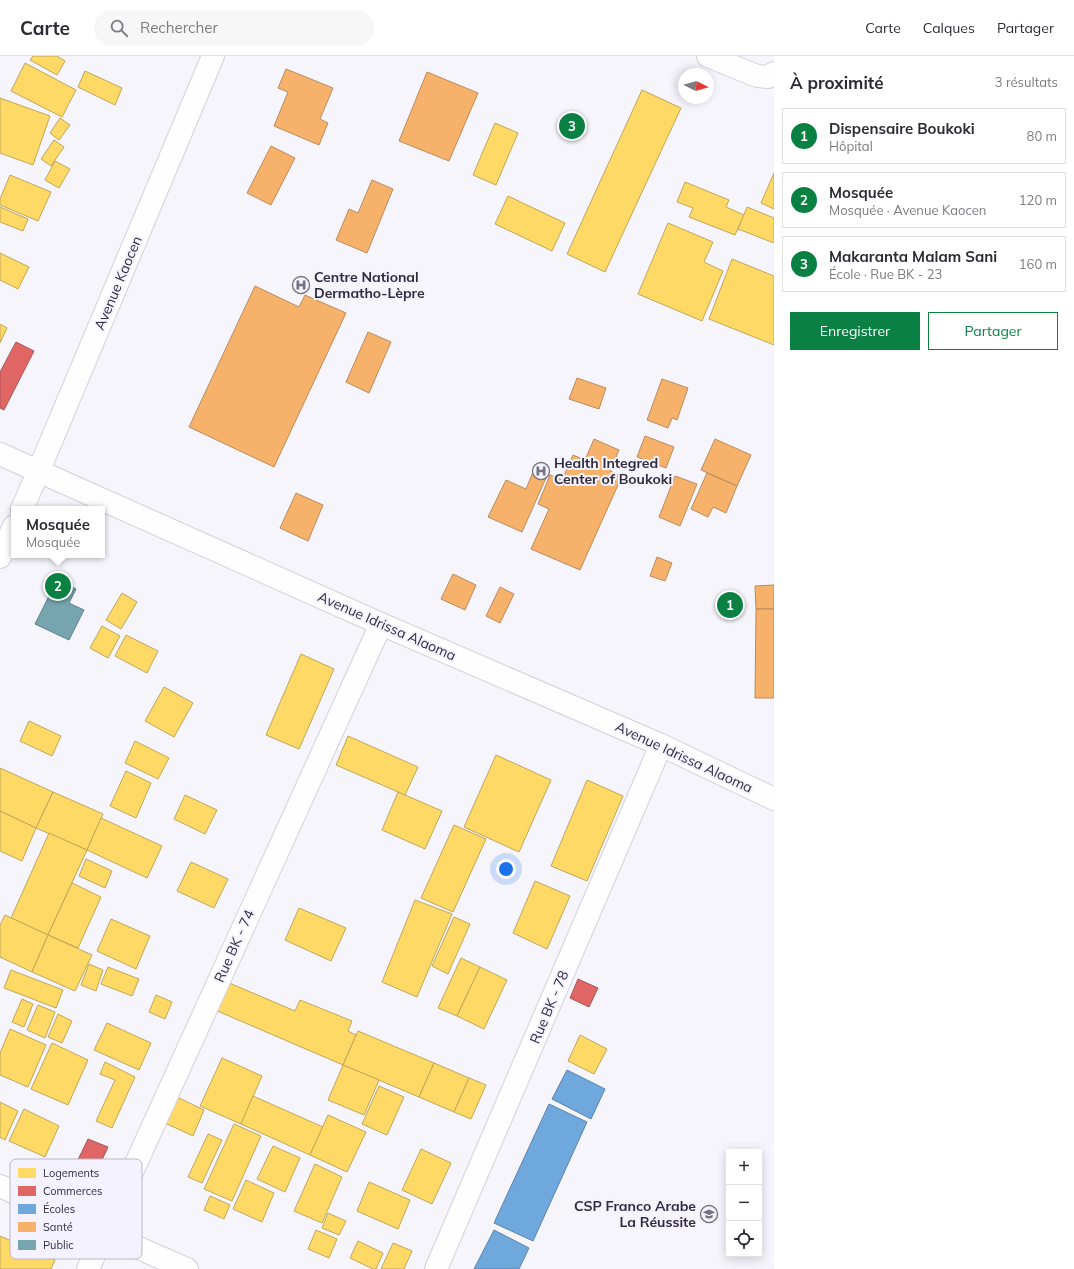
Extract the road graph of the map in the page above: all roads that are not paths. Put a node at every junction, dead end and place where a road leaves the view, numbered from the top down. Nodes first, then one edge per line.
1 (213, 56) edge
2 (708, 56) edge
3 (774, 73) edge
4 (0, 454) edge
5 (39, 470) junction
6 (23, 506) edge
7 (11, 533) edge
8 (0, 557) edge
9 (381, 624) junction
10 (662, 745) junction
11 (774, 799) edge
12 (138, 1159) edge
13 (0, 1186) edge
14 (10, 1191) edge
15 (142, 1249) edge
16 (92, 1259) edge
17 (88, 1269) edge
18 (187, 1269) edge
19 (436, 1269) edge

1 - 5 street, Avenue Kaocen
2 - 3 street
4 - 5 street, Avenue Idrissa Alaoma
5 - 6 street, Avenue Kaocen
5 - 9 street, Avenue Idrissa Alaoma
7 - 8 street
9 - 10 street, Avenue Idrissa Alaoma
9 - 12 street, Rue BK - 74
10 - 11 street, Avenue Idrissa Alaoma
10 - 19 street, Rue BK - 78
13 - 14 street
15 - 18 street
16 - 17 street, Rue BK - 74

